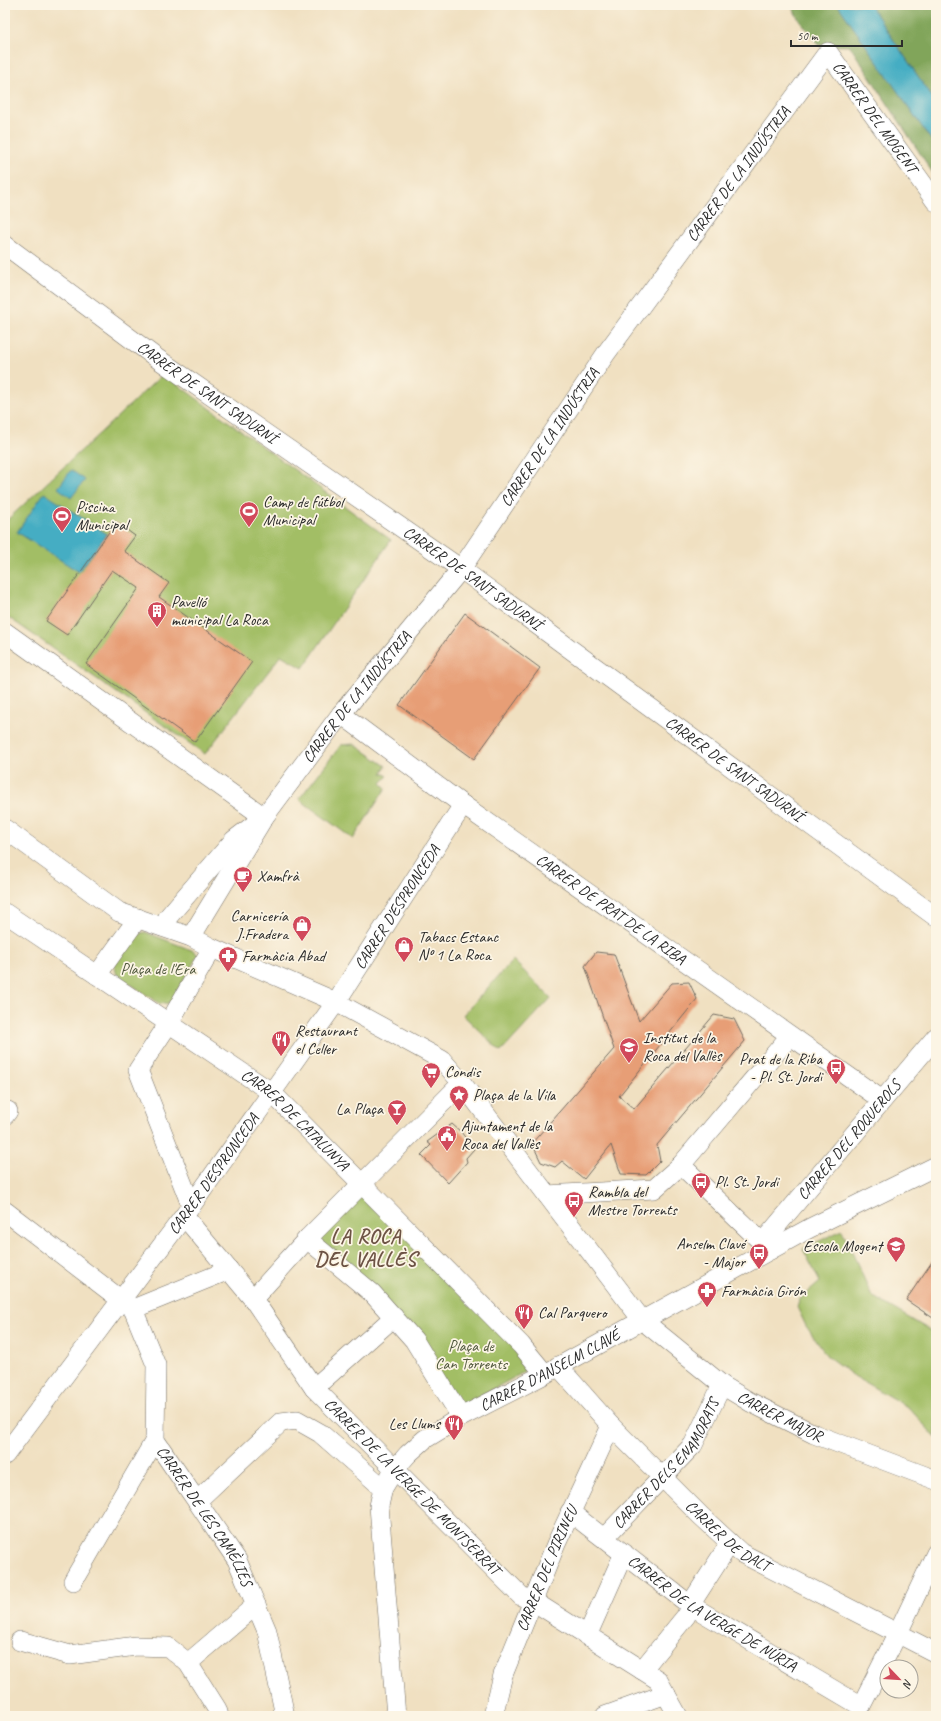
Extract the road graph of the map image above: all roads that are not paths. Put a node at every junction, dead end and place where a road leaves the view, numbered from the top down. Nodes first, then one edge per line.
1 (828, 52) joint
2 (936, 202) edge
3 (5, 245) edge
4 (461, 569) junction
5 (5, 632) edge
6 (341, 714) junction
7 (462, 805) junction
8 (264, 817) junction
9 (5, 829) edge
10 (5, 913) edge
11 (936, 917) edge
12 (138, 918) junction
13 (163, 927) junction
14 (191, 937) junction
15 (212, 948) junction
16 (92, 972) junction
17 (336, 1002) junction
18 (169, 1023) junction
19 (790, 1036) junction
20 (936, 1037) edge
21 (462, 1083) junction
22 (271, 1092) junction
23 (882, 1100) junction
24 (681, 1166) junction
25 (936, 1166) edge
26 (363, 1184) junction
27 (547, 1195) junction
28 (187, 1210) junction
29 (6, 1212) edge
30 (308, 1239) junction
31 (766, 1246) junction
32 (228, 1270) junction
33 (253, 1299) junction
34 (127, 1304) junction
35 (394, 1317) junction
36 (642, 1320) junction
37 (551, 1370) junction
38 (722, 1385) junction
39 (314, 1388) junction
40 (461, 1418) junction
41 (611, 1426) junction
42 (155, 1440) junction
43 (5, 1455) edge
44 (394, 1470) junction
45 (663, 1478) junction
46 (936, 1480) edge
47 (383, 1488) junction
48 (197, 1501) junction
49 (570, 1512) junction
50 (604, 1538) junction
51 (730, 1543) junction
52 (624, 1553) junction
53 (936, 1553) edge
54 (73, 1581) dead end
55 (533, 1601) junction
56 (256, 1605) junction
57 (690, 1605) junction
58 (898, 1634) junction
59 (587, 1636) junction
60 (20, 1641) dead end
61 (936, 1653) edge
62 (188, 1662) junction
63 (642, 1670) junction
64 (666, 1694) junction
65 (219, 1716) edge
66 (285, 1716) edge
67 (396, 1716) edge
68 (493, 1716) edge
69 (605, 1716) edge
70 (678, 1716) edge

1 - 2 street, CARRER DEL MOGENT
1 - 4 street, CARRER DE LA INDÚSTRIA
3 - 4 street, CARRER DE SANT SADURNÍ
4 - 6 street, CARRER DE LA INDÚSTRIA
4 - 11 street, CARRER DE SANT SADURNÍ
5 - 8 street
6 - 7 street, CARRER DE PRAT DE LA RIBA
6 - 8 street, CARRER DE LA INDÚSTRIA
7 - 17 street, CARRER D'ESPRONCEDA
7 - 19 street, CARRER DE PRAT DE LA RIBA
8 - 13 street, CARRER DE LA INDÚSTRIA
8 - 14 street, CARRER DE LA INDÚSTRIA
9 - 12 street, CARRER MAJOR
10 - 16 street, CARRER DE CATALUNYA
12 - 13 street, CARRER MAJOR
12 - 16 street
13 - 14 street, CARRER MAJOR
14 - 15 street, CARRER MAJOR
15 - 17 street, CARRER MAJOR
15 - 18 street, CARRER DE LA VERGE DE MONTSERRAT
16 - 18 street, CARRER DE CATALUNYA
17 - 21 street, CARRER MAJOR
17 - 22 street, CARRER D'ESPRONCEDA
18 - 22 street, CARRER DE CATALUNYA
18 - 28 street, CARRER DE LA VERGE DE MONTSERRAT
19 - 23 street, CARRER DE PRAT DE LA RIBA
19 - 24 street
20 - 23 street, CARRER DEL ROQUEROLS
21 - 26 street
21 - 27 street, CARRER MAJOR
22 - 26 street, CARRER DE CATALUNYA
22 - 28 street, CARRER D'ESPRONCEDA
23 - 31 street, CARRER DEL ROQUEROLS
24 - 27 street
24 - 31 street
25 - 31 street, CARRER D'ANSELM CLAVÉ
26 - 30 street
26 - 37 street, CARRER DE CATALUNYA
27 - 36 street, CARRER MAJOR
28 - 32 street, CARRER DE LA VERGE DE MONTSERRAT
28 - 34 street, CARRER D'ESPRONCEDA
29 - 34 street
30 - 33 street
30 - 35 street
31 - 36 street, CARRER D'ANSELM CLAVÉ
32 - 33 street, CARRER DE LA VERGE DE MONTSERRAT
32 - 34 street
33 - 39 street, CARRER DE LA VERGE DE MONTSERRAT
34 - 42 street, CARRER DE LES CAMÈLIES
34 - 43 street, CARRER D'ESPRONCEDA
35 - 39 street
35 - 40 street
36 - 37 street, CARRER D'ANSELM CLAVÉ
36 - 38 street, CARRER MAJOR
37 - 40 street, CARRER D'ANSELM CLAVÉ
37 - 41 street, CARRER DE DALT
38 - 45 street, CARRER DELS ENAMORATS
38 - 46 street, CARRER MAJOR
39 - 44 street, CARRER DE LA VERGE DE MONTSERRAT
40 - 44 street, CARRER D'ANSELM CLAVÉ
41 - 45 street, CARRER DE DALT
41 - 49 street, CARRER DEL PIRINEU
42 - 48 street, CARRER DE LES CAMÈLIES
42 - 54 street
44 - 47 street, CARRER D'ANSELM CLAVÉ
44 - 55 street, CARRER DE LA VERGE DE MONTSERRAT
45 - 50 street, CARRER DELS ENAMORATS
45 - 51 street, CARRER DE DALT
47 - 48 street
47 - 67 street, CARRER D'ANSELM CLAVÉ
48 - 56 street, CARRER DE LES CAMÈLIES
49 - 50 street, CARRER DE LA VERGE DE NÚRIA
49 - 55 street, CARRER DEL PIRINEU
50 - 52 street, CARRER DE LA VERGE DE NÚRIA
51 - 57 street
51 - 58 street, CARRER DE DALT
52 - 57 street, CARRER DE LA VERGE DE NÚRIA
52 - 59 street
53 - 58 street
55 - 59 street, CARRER DE LA VERGE DE MONTSERRAT
55 - 68 street, CARRER DEL PIRINEU
56 - 62 street
56 - 66 street, CARRER DE LES CAMÈLIES
57 - 58 street, CARRER DE LA VERGE DE NÚRIA
57 - 63 street
58 - 61 street, CARRER DE DALT
59 - 63 street, CARRER DE LA VERGE DE MONTSERRAT
60 - 62 street
62 - 65 street
63 - 64 street, CARRER DE LA VERGE DE MONTSERRAT
64 - 69 street
64 - 70 street, CARRER DE LA VERGE DE MONTSERRAT

